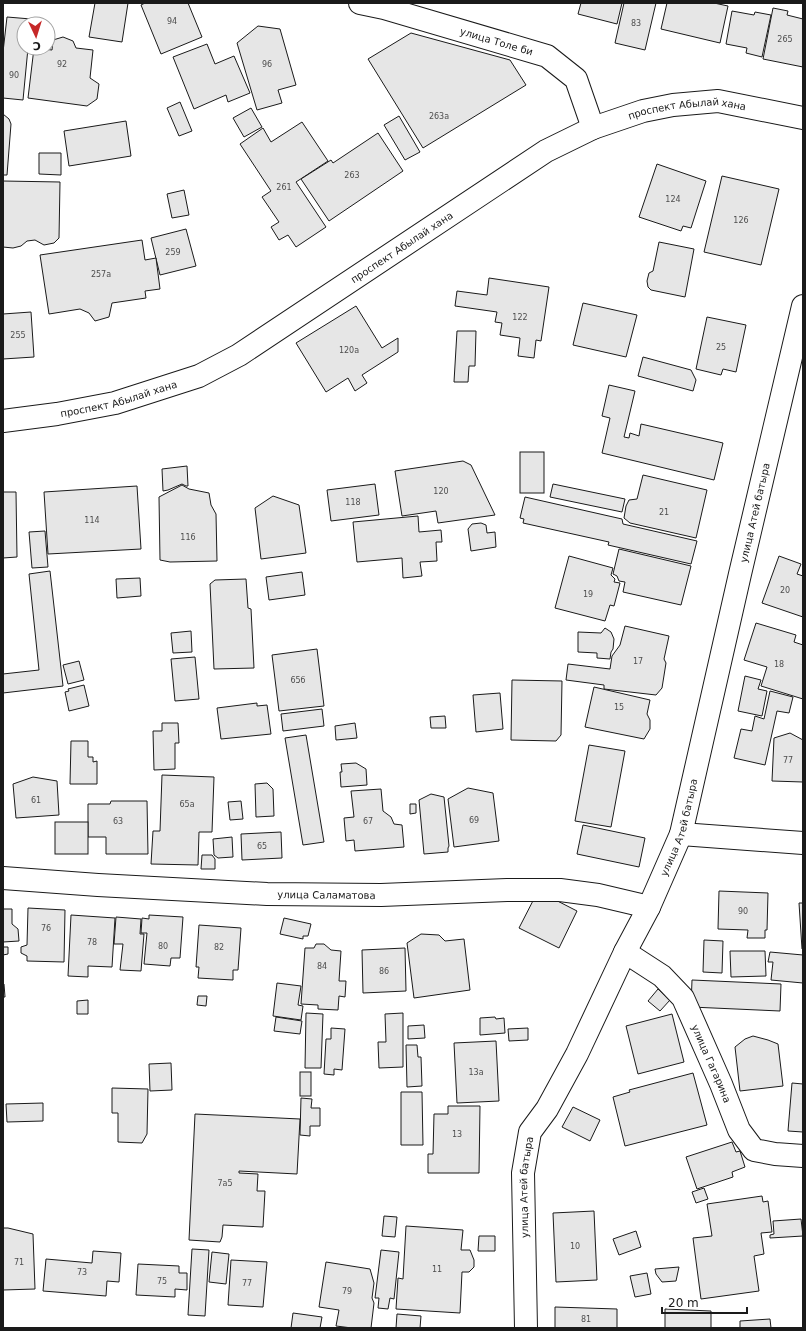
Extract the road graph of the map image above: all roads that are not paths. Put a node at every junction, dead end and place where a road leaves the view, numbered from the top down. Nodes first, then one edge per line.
1 (360, 3) edge
2 (803, 118) edge
3 (593, 128) junction
4 (803, 306) edge
5 (3, 421) edge
6 (681, 834) junction
7 (803, 843) edge
8 (3, 878) edge
9 (649, 907) junction
10 (625, 952) junction
11 (803, 1156) edge
12 (526, 1328) edge

1 - 3 street, улица Толе би
2 - 3 street, проспект Абылай хана
3 - 5 street, проспект Абылай хана
4 - 6 street, улица Атей батыра
6 - 7 street
6 - 9 street, улица Атей батыра
8 - 9 street, улица Саламатова
9 - 10 street, улица Атей батыра
10 - 11 street, улица Гагарина
10 - 12 street, улица Атей батыра

